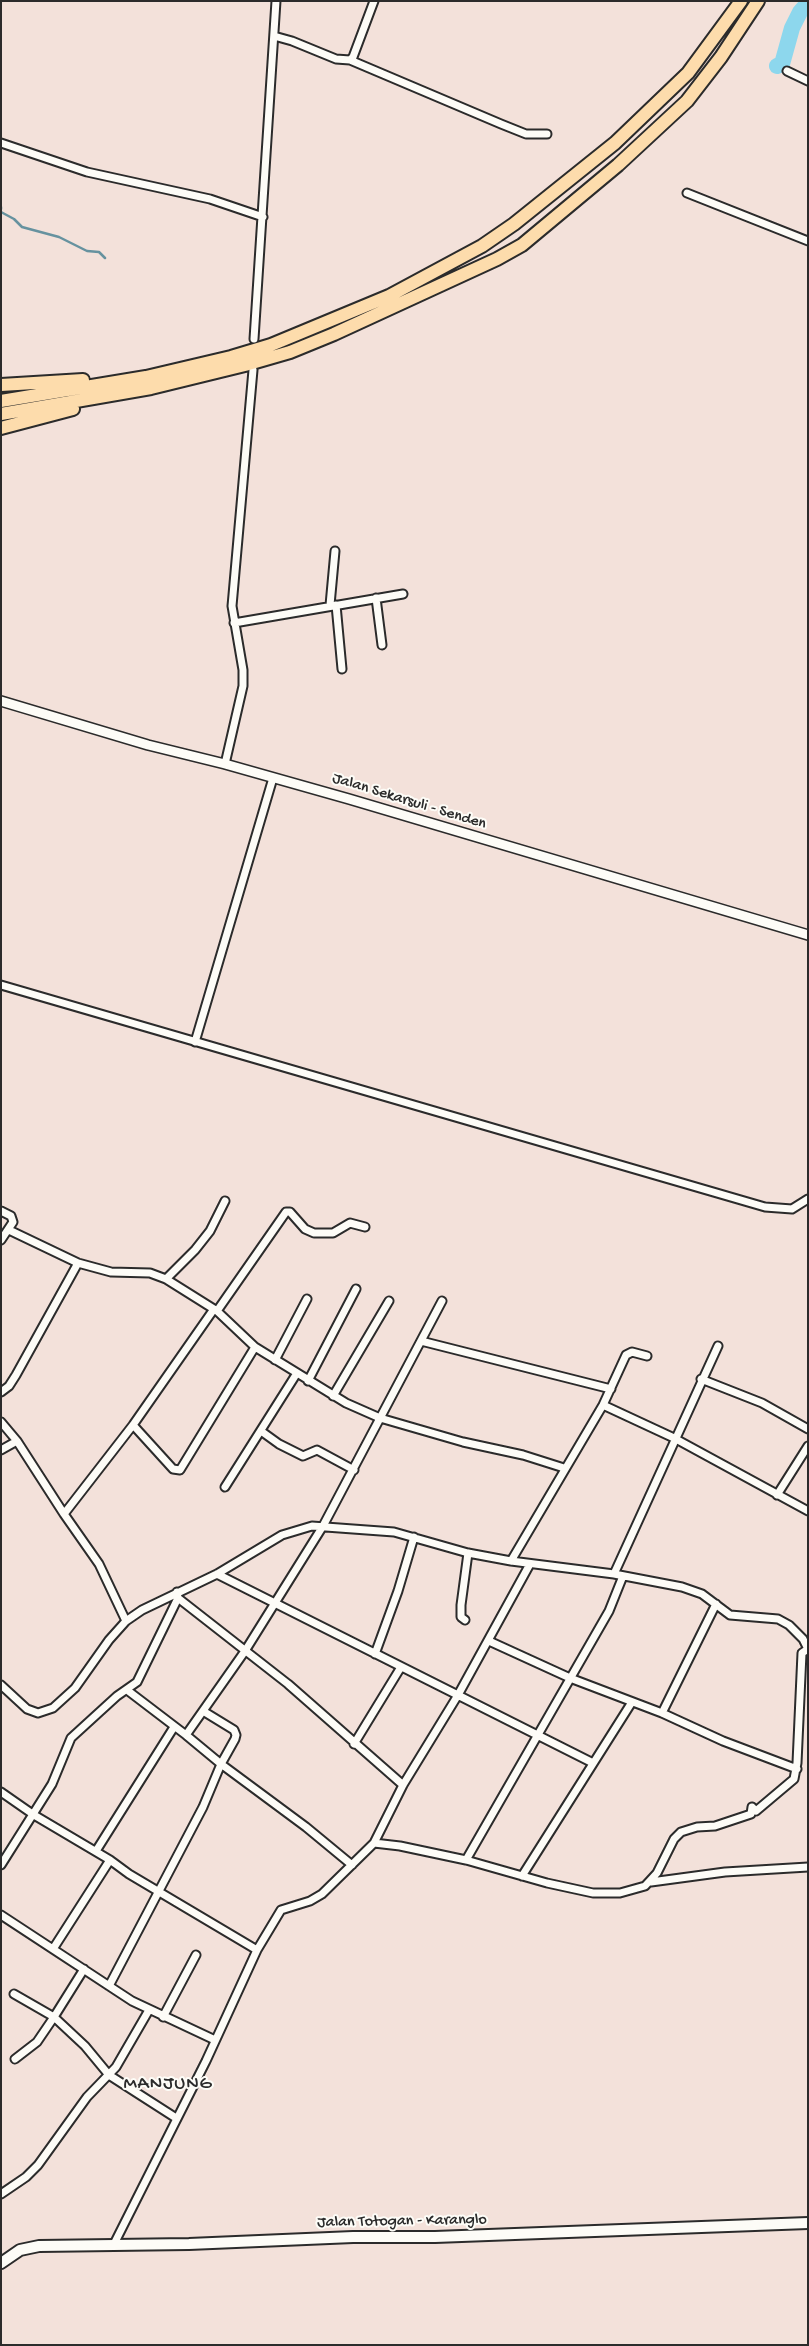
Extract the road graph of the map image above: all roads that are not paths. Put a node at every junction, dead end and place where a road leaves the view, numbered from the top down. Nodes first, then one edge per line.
1 (276, 1) edge
2 (374, 1) edge
3 (741, 1) edge
4 (758, 1) edge
5 (274, 36) junction
6 (350, 60) junction
7 (787, 71) dead end
8 (808, 81) edge
9 (547, 134) dead end
10 (1, 143) edge
11 (687, 193) dead end
12 (263, 217) junction
13 (808, 241) edge
14 (254, 339) dead end
15 (253, 370) dead end
16 (148, 382) junction
17 (1, 385) edge
18 (1, 401) edge
19 (1, 414) edge
20 (1, 428) edge
21 (336, 551) dead end
22 (403, 594) dead end
23 (376, 598) junction
24 (333, 605) junction
25 (234, 623) junction
26 (382, 645) dead end
27 (342, 670) dead end
28 (1, 701) edge
29 (225, 764) junction
30 (274, 778) junction
31 (808, 935) edge
32 (1, 985) edge
33 (195, 1042) junction
34 (808, 1199) edge
35 (225, 1201) dead end
36 (1, 1210) edge
37 (365, 1228) dead end
38 (9, 1230) junction
39 (1, 1240) edge
40 (78, 1263) junction
41 (166, 1278) junction
42 (356, 1289) dead end
43 (307, 1299) dead end
44 (389, 1301) dead end
45 (442, 1301) dead end
46 (215, 1310) junction
47 (421, 1341) junction
48 (718, 1346) dead end
49 (256, 1347) junction
50 (647, 1356) dead end
51 (275, 1360) junction
52 (297, 1373) junction
53 (701, 1379) junction
54 (308, 1381) junction
55 (611, 1389) junction
56 (1, 1392) edge
57 (333, 1396) junction
58 (603, 1405) junction
59 (380, 1418) junction
60 (1, 1422) edge
61 (133, 1426) junction
62 (808, 1429) edge
63 (261, 1431) junction
64 (674, 1438) junction
65 (17, 1441) junction
66 (808, 1446) edge
67 (1, 1450) edge
68 (564, 1468) junction
69 (354, 1470) junction
70 (225, 1487) dead end
71 (777, 1495) junction
72 (808, 1511) edge
73 (64, 1514) junction
74 (323, 1526) junction
75 (414, 1537) junction
76 (468, 1553) junction
77 (511, 1561) junction
78 (530, 1564) junction
79 (217, 1574) junction
80 (614, 1574) junction
81 (624, 1576) junction
82 (177, 1595) junction
83 (274, 1604) junction
84 (716, 1604) junction
85 (465, 1620) dead end
86 (126, 1621) junction
87 (489, 1641) junction
88 (808, 1649) edge
89 (245, 1651) junction
90 (375, 1654) junction
91 (401, 1667) junction
92 (570, 1678) junction
93 (1, 1685) edge
94 (127, 1690) junction
95 (458, 1695) junction
96 (632, 1702) junction
97 (203, 1711) junction
98 (662, 1713) junction
99 (174, 1726) junction
100 (186, 1735) junction
101 (538, 1735) junction
102 (354, 1744) junction
103 (221, 1764) junction
104 (594, 1764) junction
105 (797, 1768) junction
106 (403, 1785) junction
107 (1, 1792) edge
108 (34, 1815) junction
109 (374, 1843) junction
110 (96, 1851) junction
111 (110, 1860) junction
112 (466, 1860) junction
113 (1, 1865) edge
114 (352, 1866) junction
115 (808, 1866) edge
116 (522, 1876) junction
117 (651, 1882) junction
118 (160, 1891) junction
119 (1, 1915) edge
120 (53, 1949) junction
121 (257, 1950) junction
122 (196, 1954) dead end
123 (84, 1969) junction
124 (109, 1986) junction
125 (14, 1994) dead end
126 (149, 2010) junction
127 (54, 2017) junction
128 (163, 2017) junction
129 (214, 2040) junction
130 (15, 2059) dead end
131 (109, 2075) junction
132 (176, 2118) junction
133 (1, 2194) edge
134 (808, 2223) edge
135 (114, 2244) junction
136 (1, 2263) edge

1 - 5 street
2 - 6 street
3 - 16 highway
4 - 16 highway
5 - 6 street
5 - 12 street
6 - 9 street
7 - 8 street
10 - 12 street
11 - 13 street
12 - 14 street
15 - 25 street
16 - 17 highway
16 - 18 highway
16 - 19 highway
16 - 20 highway
21 - 24 street
22 - 23 street
23 - 24 street
23 - 26 street
24 - 25 street
24 - 27 street
25 - 29 street
28 - 29 street, Jalan Sekarsuli - Senden
29 - 30 street, Jalan Sekarsuli - Senden
30 - 31 street, Jalan Sekarsuli - Senden
30 - 33 street
32 - 33 street
33 - 34 street
35 - 41 street
36 - 38 street
37 - 46 street
38 - 39 street
38 - 40 street
40 - 41 street
40 - 56 street
41 - 46 street
42 - 54 street
43 - 51 street
44 - 57 street
45 - 47 street
46 - 49 street
46 - 61 street
47 - 55 street
47 - 59 street
48 - 53 street
49 - 51 street
49 - 61 street
50 - 55 street
51 - 52 street
52 - 54 street
52 - 63 street
53 - 62 street
53 - 64 street
54 - 57 street
55 - 58 street
57 - 59 street
58 - 64 street
58 - 68 street
59 - 68 street
59 - 69 street
60 - 65 street
61 - 73 street
63 - 69 street
63 - 70 street
64 - 71 street
64 - 80 street
65 - 67 street
65 - 73 street
66 - 71 street
68 - 77 street
69 - 74 street
71 - 72 street
73 - 86 street
74 - 75 street
74 - 79 street
74 - 83 street
75 - 76 street
75 - 90 street
76 - 77 street
76 - 85 street
77 - 78 street
78 - 80 street
78 - 87 street
79 - 82 street
79 - 83 street
80 - 81 street
81 - 84 street
81 - 92 street
82 - 86 street
82 - 89 street
82 - 94 street
83 - 89 street
83 - 90 street
84 - 88 street
84 - 98 street
86 - 93 street
87 - 92 street
87 - 95 street
88 - 105 street
89 - 97 street
89 - 102 street
90 - 91 street
91 - 95 street
91 - 102 street
92 - 96 street
92 - 101 street
94 - 99 street
94 - 108 street
95 - 101 street
95 - 106 street
96 - 98 street
96 - 104 street
97 - 100 street
97 - 103 street
98 - 105 street
99 - 100 street
99 - 110 street
100 - 103 street
101 - 104 street
101 - 112 street
102 - 106 street
103 - 114 street
103 - 118 street
104 - 116 street
105 - 117 street
106 - 109 street
107 - 108 street
108 - 110 street
108 - 113 street
109 - 112 street
109 - 114 street
110 - 111 street
111 - 118 street
111 - 120 street
112 - 116 street
114 - 121 street
115 - 117 street
116 - 117 street
118 - 121 street
118 - 124 street
119 - 120 street
120 - 123 street
121 - 129 street
122 - 128 street
123 - 124 street
123 - 127 street
124 - 126 street
125 - 127 street
126 - 128 street
126 - 131 street
127 - 130 street
127 - 131 street
128 - 129 street
129 - 132 street
131 - 132 street
131 - 133 street
132 - 135 street
134 - 135 main road, Jalan Totogan - Karanglo
135 - 136 main road, Jalan Totogan - Karanglo

